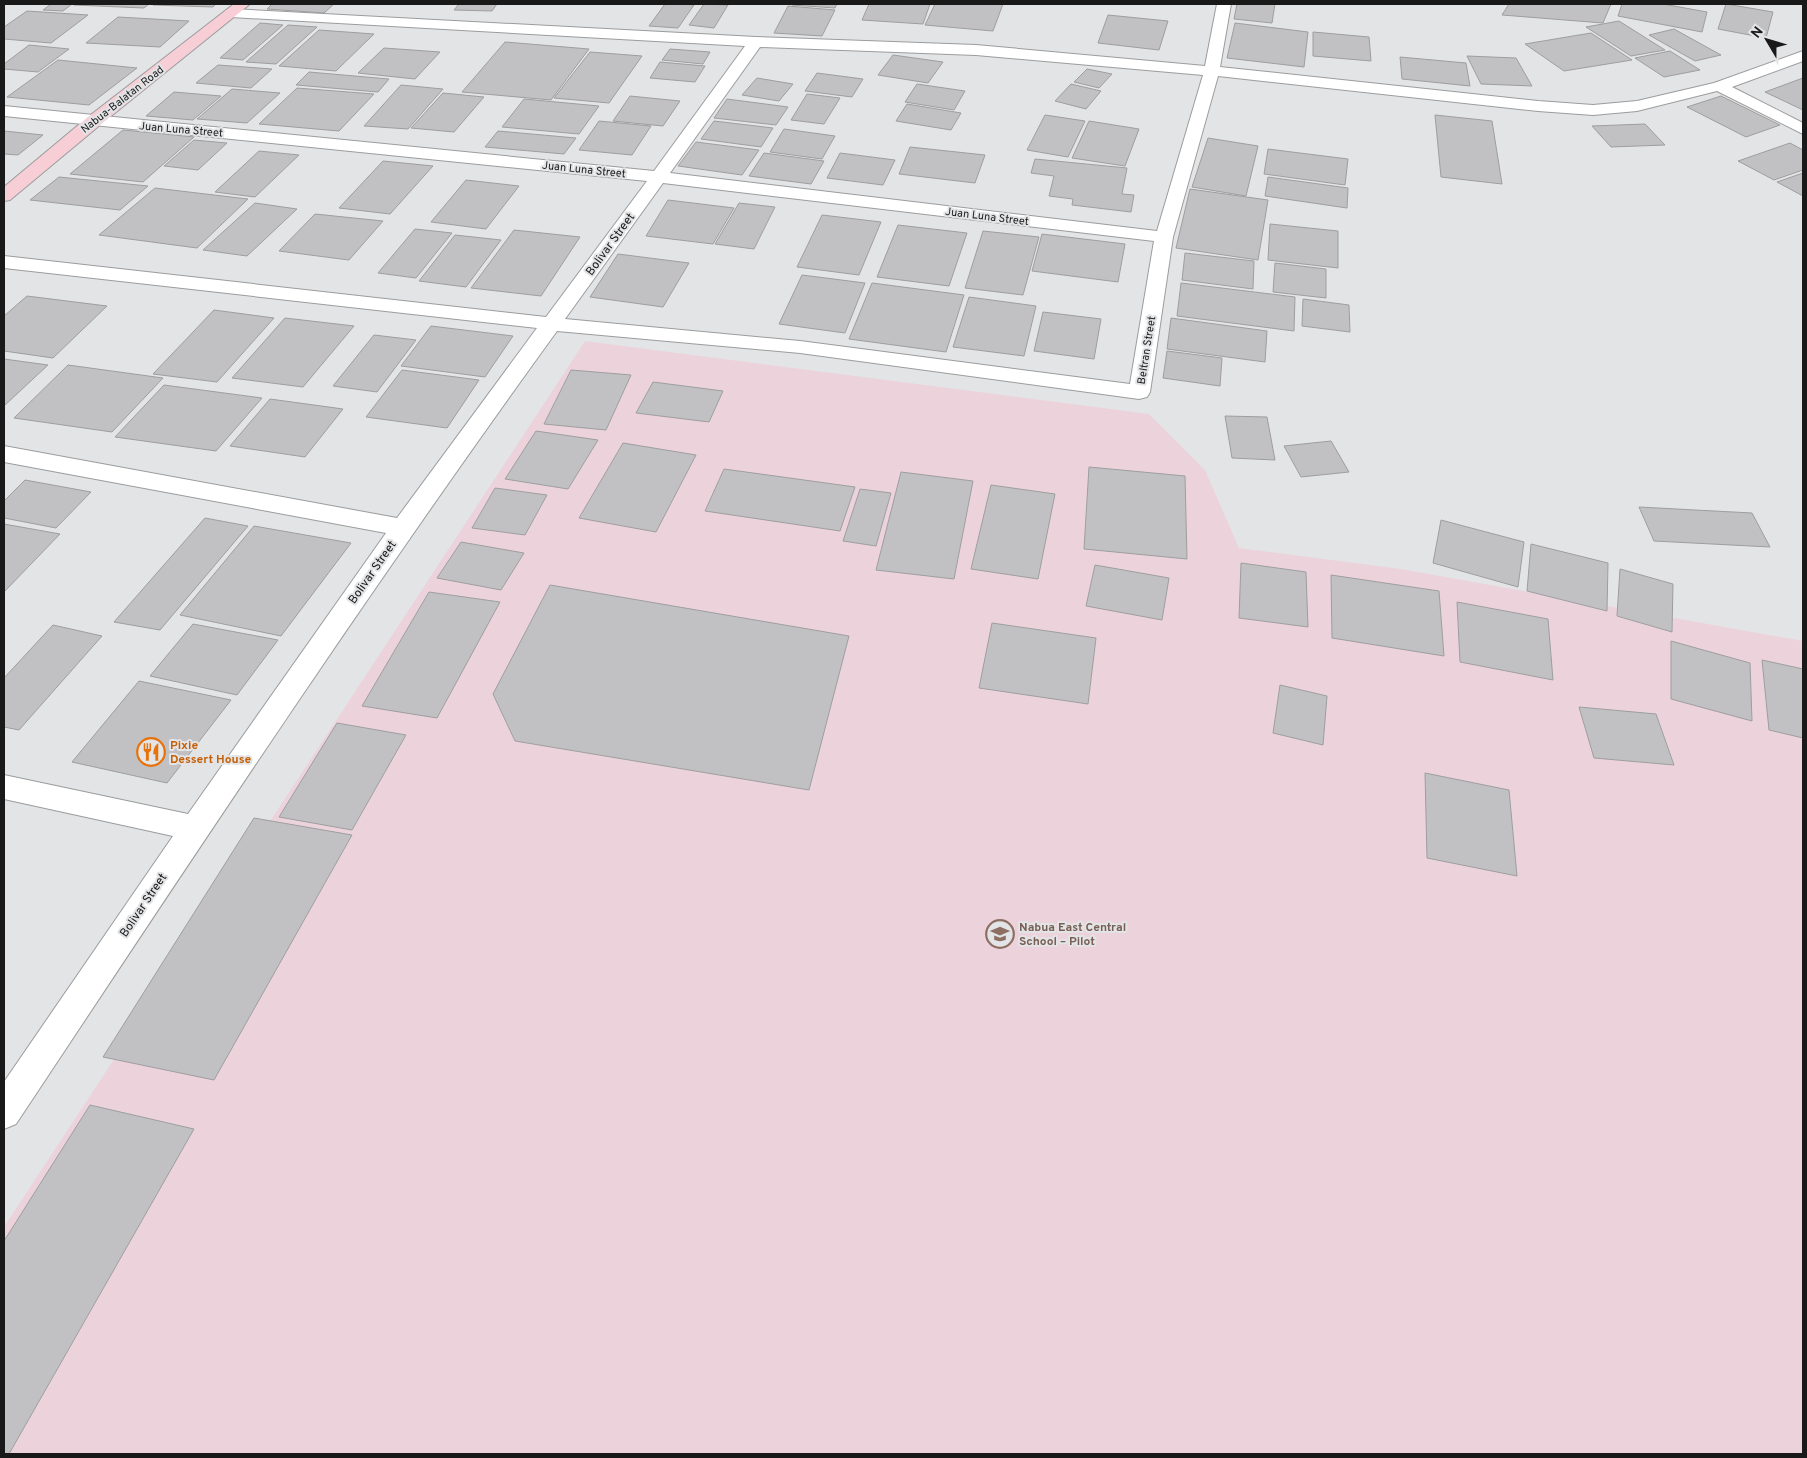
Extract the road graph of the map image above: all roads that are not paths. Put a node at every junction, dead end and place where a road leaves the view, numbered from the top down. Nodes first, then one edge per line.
1 (1224, 4) edge
2 (237, 8) edge
3 (756, 42) junction
4 (1803, 56) edge
5 (1212, 71) junction
6 (1719, 86) junction
7 (4, 111) edge
8 (94, 121) junction
9 (1803, 129) edge
10 (660, 176) junction
11 (4, 196) edge
12 (1164, 237) junction
13 (4, 262) edge
14 (552, 324) junction
15 (4, 454) edge
16 (403, 528) junction
17 (4, 787) edge
18 (195, 828) junction
19 (4, 1112) edge

1 - 5 street, Beltran Street
2 - 3 street
2 - 8 main road, Nabua-Balatan Road
3 - 5 street
3 - 10 street, Bolivar Street
4 - 6 street
5 - 6 street
5 - 12 street, Beltran Street
6 - 9 street
7 - 8 street, Juan Luna Street
8 - 10 street, Juan Luna Street
8 - 11 main road, Nabua-Balatan Road
10 - 12 street, Juan Luna Street
10 - 14 street, Bolivar Street
12 - 14 street, Beltran Street
13 - 14 street
14 - 16 street, Bolivar Street
15 - 16 street
16 - 18 street, Bolivar Street
17 - 18 street
18 - 19 street, Bolivar Street

